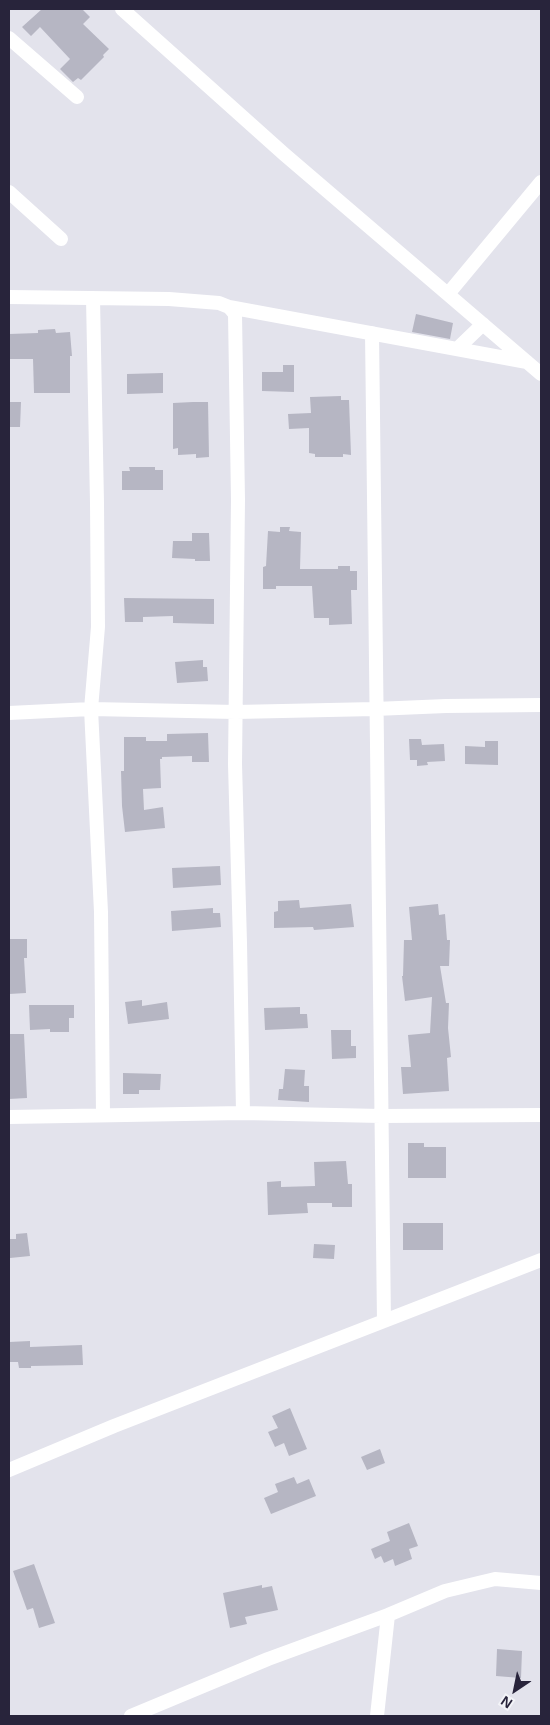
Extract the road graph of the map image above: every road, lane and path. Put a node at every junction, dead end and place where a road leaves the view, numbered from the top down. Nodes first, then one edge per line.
1 (122, 9) edge
2 (9, 38) edge
3 (77, 97) dead end
4 (541, 182) edge
5 (9, 192) edge
6 (61, 239) dead end
7 (448, 294) junction
8 (9, 297) edge
9 (93, 298) junction
10 (229, 307) junction
11 (483, 324) junction
12 (372, 333) junction
13 (457, 349) junction
14 (527, 362) junction
15 (541, 374) edge
16 (541, 705) edge
17 (375, 709) junction
18 (91, 710) junction
19 (236, 712) junction
20 (9, 713) edge
21 (242, 1113) junction
22 (103, 1115) junction
23 (541, 1115) edge
24 (381, 1116) junction
25 (9, 1117) edge
26 (541, 1260) edge
27 (384, 1321) junction
28 (9, 1470) edge
29 (541, 1582) edge
30 (388, 1615) junction
31 (131, 1716) edge
32 (377, 1716) edge

1 - 7 street
2 - 3 street
4 - 7 street
5 - 6 street
7 - 11 street
8 - 9 street
9 - 10 street
9 - 18 street
10 - 12 street
10 - 19 street
11 - 13 street
11 - 14 street
12 - 13 street
12 - 17 street
13 - 14 street
14 - 15 street
16 - 17 street
17 - 19 street
17 - 24 street
18 - 19 street
18 - 20 street
18 - 22 street
19 - 21 street
21 - 22 street
21 - 24 street
22 - 25 street
23 - 24 street
24 - 27 street
26 - 27 street
27 - 28 street
29 - 30 street
30 - 31 street
30 - 32 street

